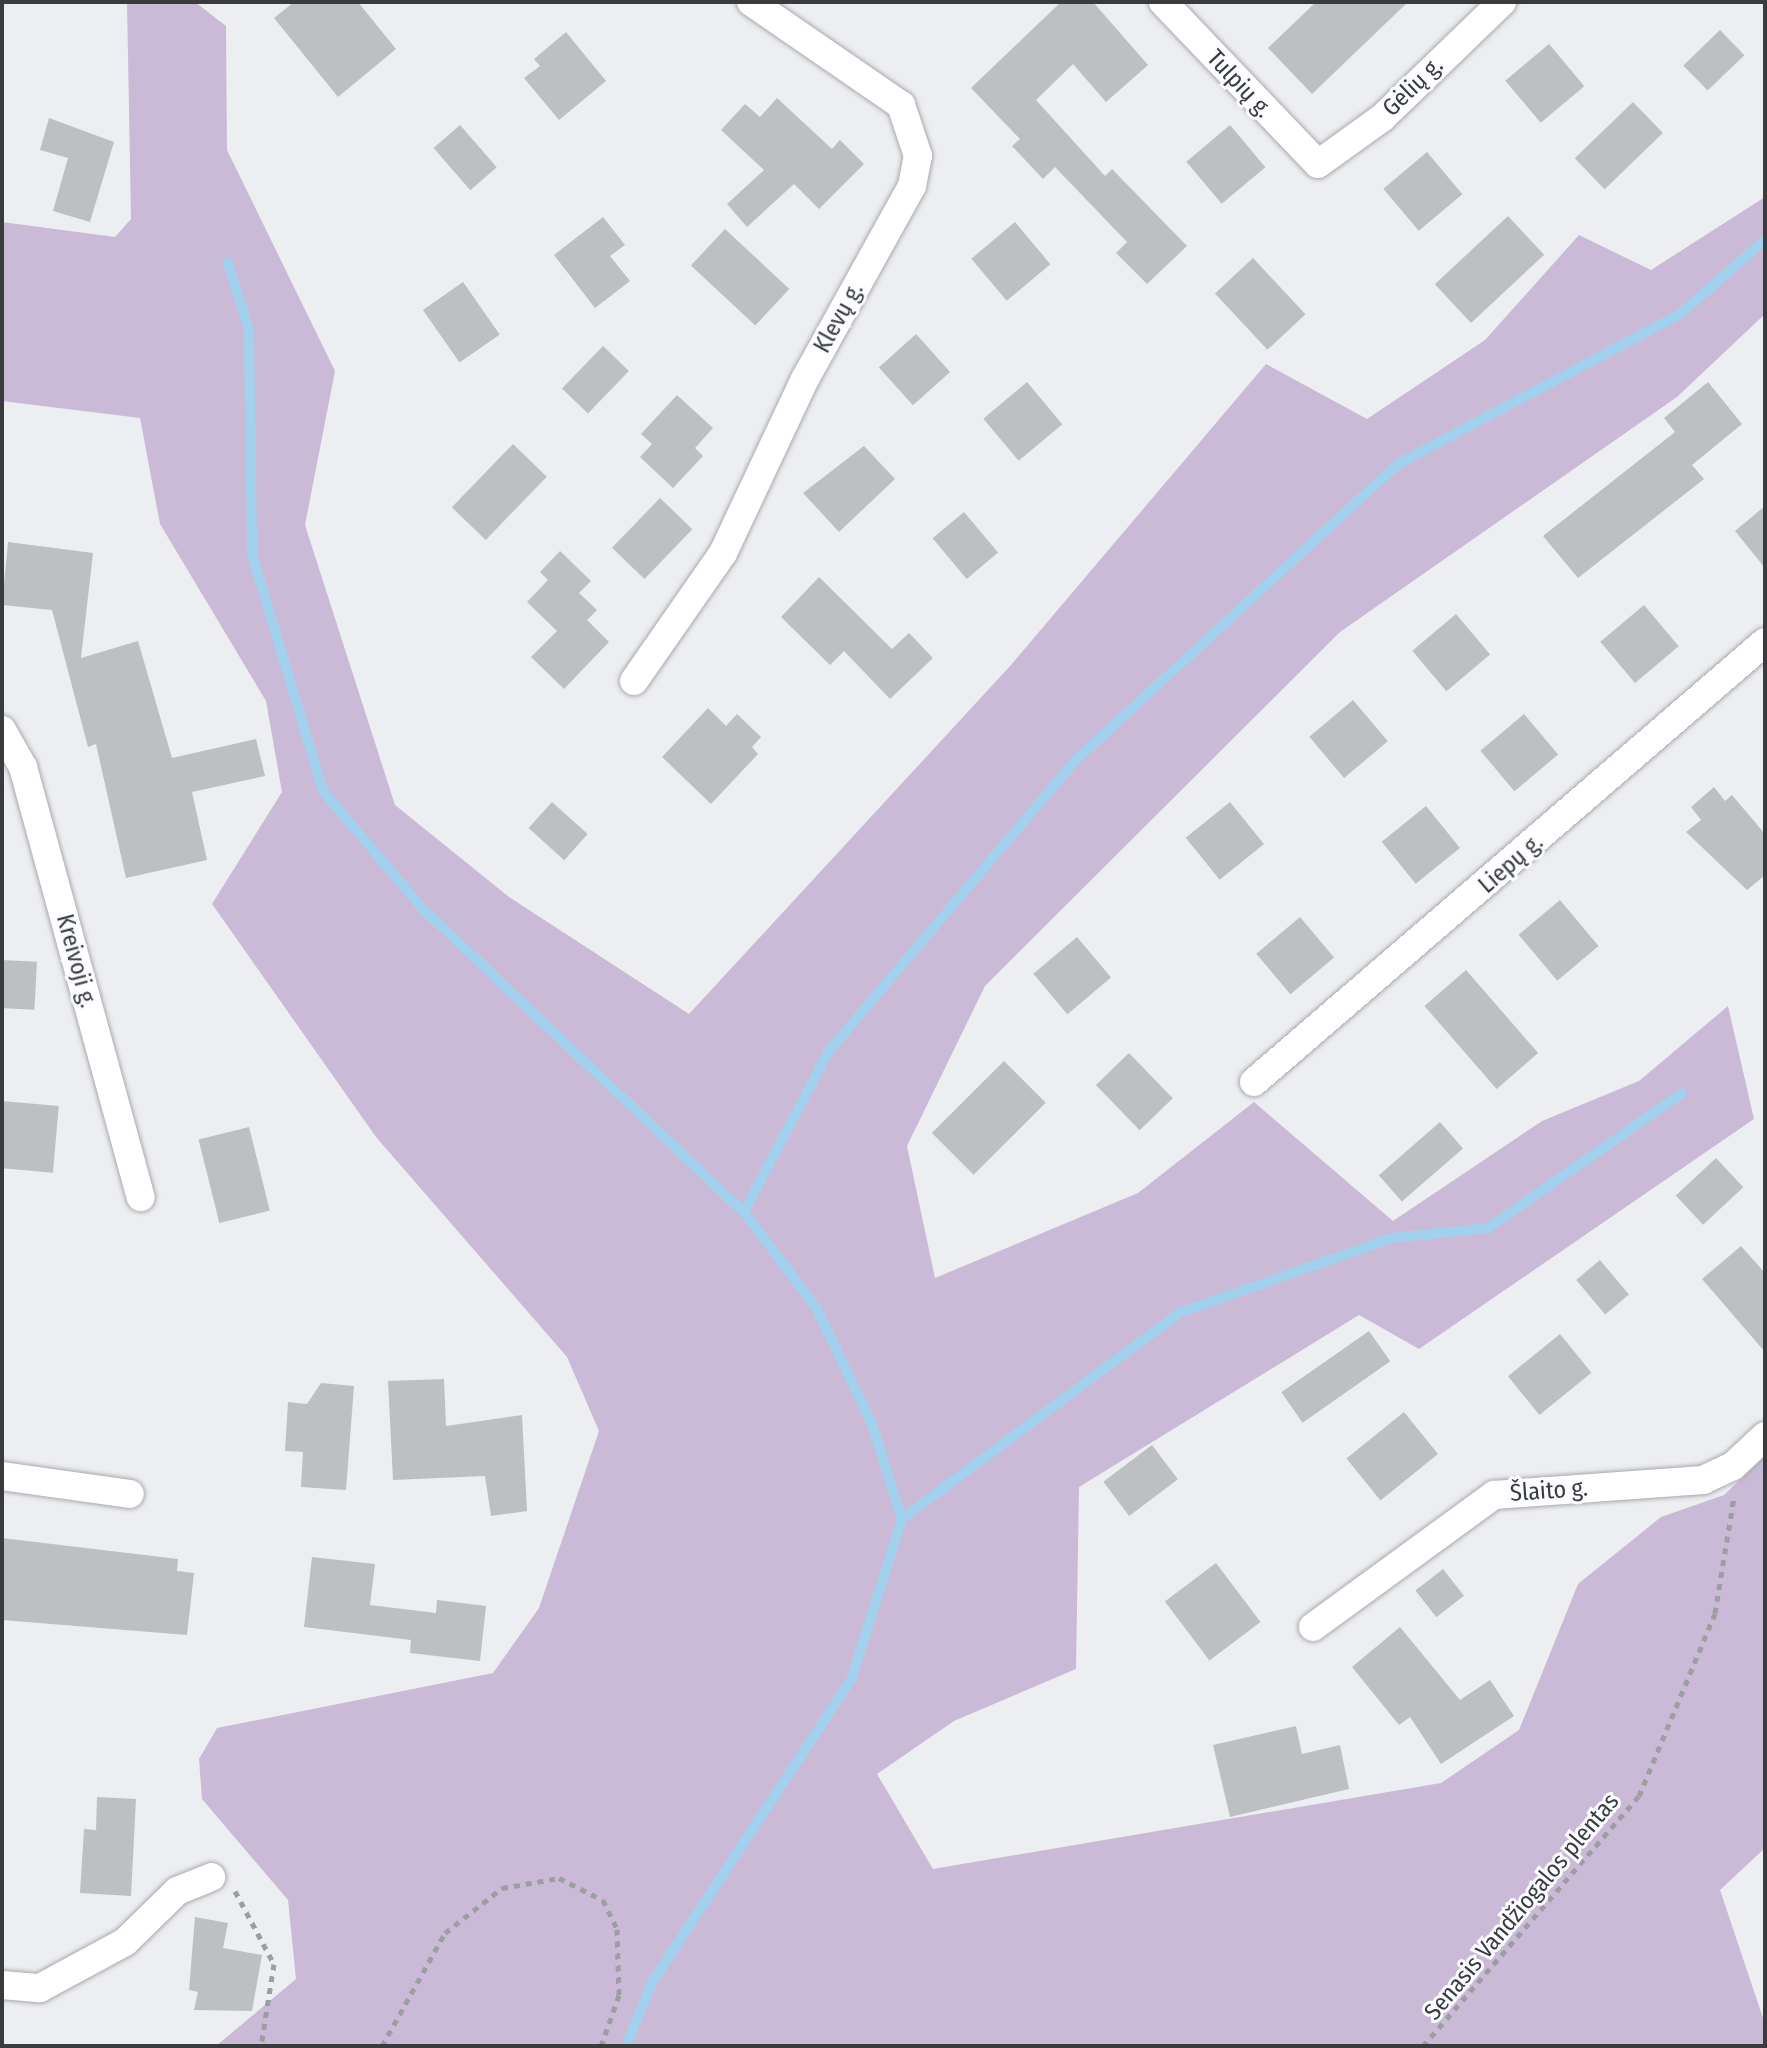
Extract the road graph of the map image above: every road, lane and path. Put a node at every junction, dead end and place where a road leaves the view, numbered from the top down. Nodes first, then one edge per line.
1 (751, 2) edge
2 (1163, 2) edge
3 (1502, 2) edge
4 (1318, 164) joint
5 (1765, 642) edge
6 (634, 681) dead end
7 (2, 730) edge
8 (1254, 1082) dead end
9 (141, 1197) dead end
10 (1765, 1436) edge
11 (1733, 1466) junction
12 (2, 1476) edge
13 (130, 1494) dead end
14 (1313, 1627) dead end
15 (211, 1877) joint
16 (2, 1985) edge
17 (261, 2046) edge
18 (382, 2046) edge
19 (601, 2046) edge
20 (1423, 2046) edge

1 - 6 street, Klevų g.
2 - 4 street, Tulpių g.
3 - 4 street, Gėlių g.
5 - 8 street, Liepų g.
7 - 9 street, Kreivoji g.
10 - 11 street, Šlaito g.
11 - 14 street, Šlaito g.
11 - 20 path, Senasis Vandžiogalos plentas
12 - 13 street
15 - 16 street
15 - 17 path
18 - 19 path

